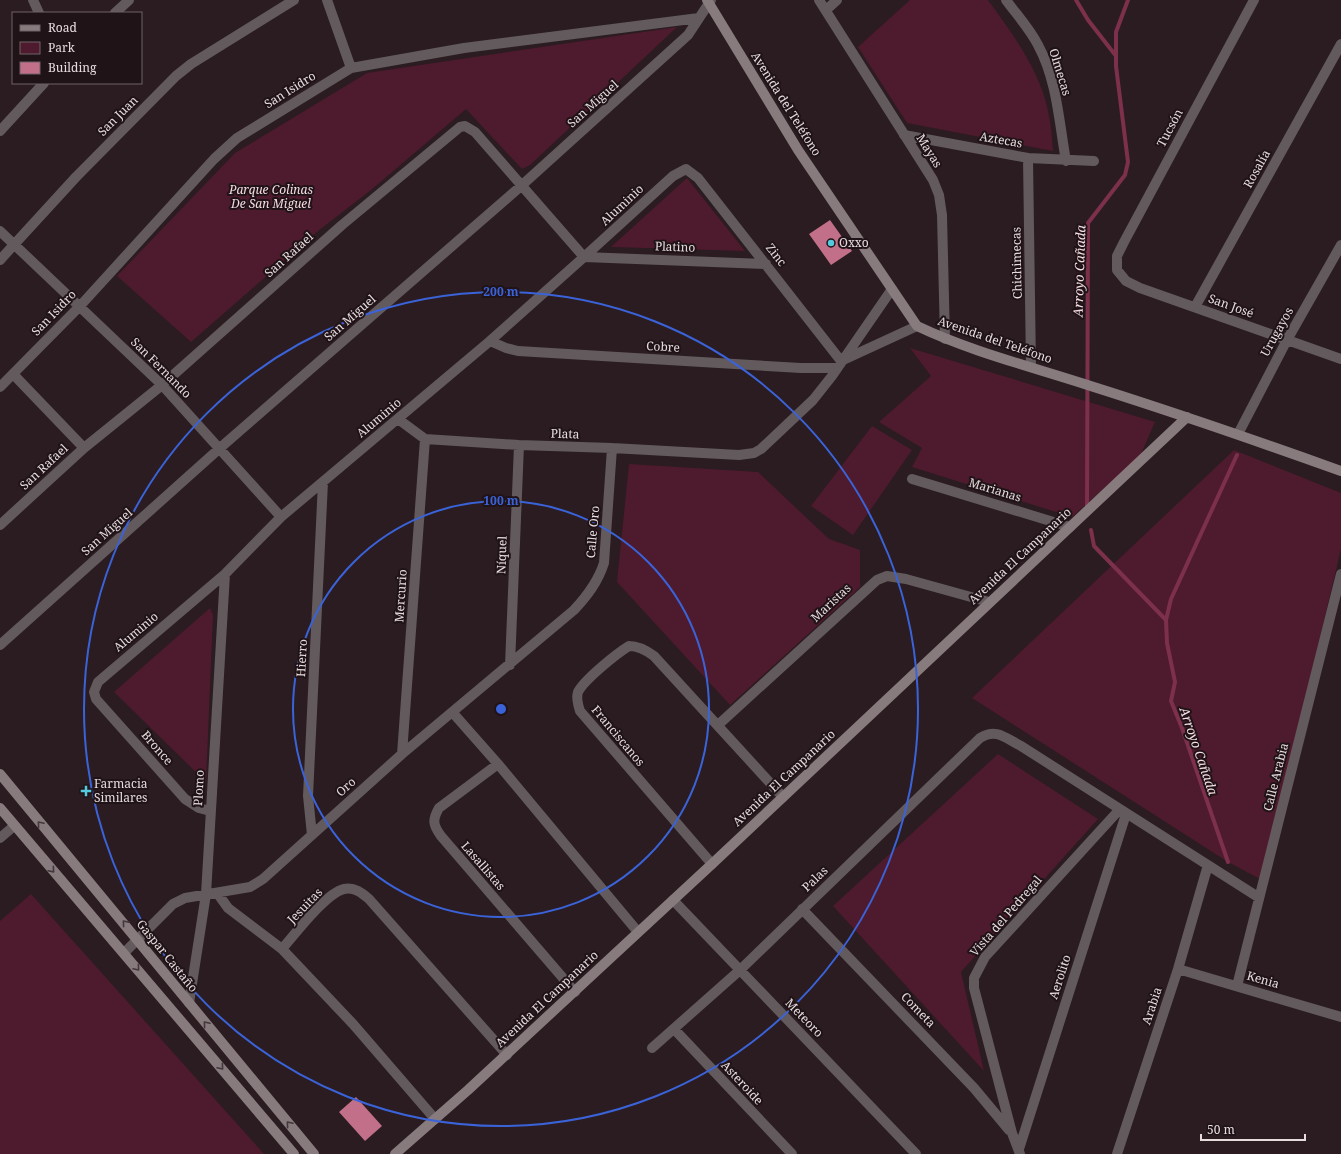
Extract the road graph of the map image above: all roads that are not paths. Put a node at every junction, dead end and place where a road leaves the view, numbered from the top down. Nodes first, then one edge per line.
1 (33, 0) edge
2 (128, 0) edge
3 (294, 0) edge
4 (327, 0) edge
5 (819, 0) edge
6 (837, 0) edge
7 (1006, 0) edge
8 (1254, 0) edge
9 (709, 1) edge
10 (826, 10) junction
11 (39, 12) edge
12 (116, 12) edge
13 (699, 18) junction
14 (1341, 44) edge
15 (350, 68) junction
16 (43, 84) edge
17 (0, 131) edge
18 (904, 135) junction
19 (1028, 158) junction
20 (1066, 161) junction
21 (1094, 162) dead end
22 (686, 169) joint
23 (521, 186) junction
24 (0, 231) edge
25 (15, 245) junction
26 (1341, 245) edge
27 (584, 257) junction
28 (0, 260) edge
29 (766, 264) junction
30 (1117, 270) joint
31 (892, 289) junction
32 (80, 306) junction
33 (1195, 307) junction
34 (917, 326) junction
35 (944, 339) junction
36 (1287, 340) junction
37 (490, 341) junction
38 (1341, 359) edge
39 (839, 364) junction
40 (1031, 367) junction
41 (13, 374) junction
42 (162, 385) junction
43 (0, 388) edge
44 (1187, 417) junction
45 (398, 419) junction
46 (1238, 434) junction
47 (425, 439) junction
48 (520, 446) junction
49 (84, 448) junction
50 (220, 448) junction
51 (612, 448) junction
52 (739, 455) joint
53 (1341, 471) edge
54 (912, 479) dead end
55 (323, 482) junction
56 (281, 517) junction
57 (0, 525) edge
58 (1070, 527) junction
59 (225, 574) junction
60 (1341, 574) edge
61 (989, 602) junction
62 (574, 610) joint
63 (0, 645) edge
64 (510, 665) junction
65 (94, 692) joint
66 (453, 713) junction
67 (718, 725) junction
68 (402, 754) junction
69 (498, 764) junction
70 (0, 774) edge
71 (783, 797) junction
72 (0, 809) edge
73 (210, 811) junction
74 (1123, 812) junction
75 (14, 826) junction
76 (312, 835) junction
77 (0, 838) edge
78 (712, 864) junction
79 (1208, 865) junction
80 (206, 894) junction
81 (218, 894) junction
82 (1258, 897) junction
83 (672, 900) junction
84 (802, 909) junction
85 (638, 932) junction
86 (138, 938) junction
87 (282, 949) junction
88 (124, 953) junction
89 (1178, 969) junction
90 (740, 970) junction
91 (1237, 986) junction
92 (575, 992) junction
93 (189, 1003) junction
94 (1341, 1017) edge
95 (674, 1029) junction
96 (652, 1048) dead end
97 (507, 1055) junction
98 (435, 1119) junction
99 (1012, 1133) junction
100 (1020, 1152) edge
101 (294, 1154) edge
102 (314, 1154) edge
103 (395, 1154) edge
104 (792, 1154) edge
105 (916, 1154) edge
106 (1117, 1154) edge

1 - 11 street
2 - 12 street
3 - 25 street, San Juan
4 - 15 street
5 - 10 street, Mayas
6 - 10 street
7 - 20 street, Olmecas
8 - 30 street, Tucsón
9 - 13 street, San Miguel
9 - 31 street, Avenida del Teléfono
10 - 18 street, Mayas
13 - 15 street, San Isidro
13 - 23 street, San Miguel
14 - 33 street, Rosalía
15 - 32 street, San Isidro
16 - 17 street
18 - 19 street, Aztecas
18 - 35 street, Mayas
19 - 20 street, Aztecas
19 - 40 street, Chichimecas
20 - 21 street, Aztecas
22 - 27 street, Aluminio
22 - 29 street, Zinc
23 - 27 street, San Rafael
23 - 42 street, San Rafael
23 - 50 street, San Miguel
24 - 25 street, San Fernando
25 - 28 street, San Juan
25 - 32 street, San Fernando
26 - 36 street, Urugayos
27 - 29 street, Platino
27 - 37 street, Aluminio
29 - 39 street, Zinc
30 - 33 street, San José
31 - 34 street, Avenida del Teléfono
31 - 39 street, Cobre
32 - 41 street, San Isidro
32 - 42 street, San Fernando
33 - 36 street, San José
34 - 35 street, Avenida del Teléfono
34 - 39 street, Cobre
35 - 40 street, Avenida del Teléfono
36 - 38 street, San José
36 - 46 street, Urugayos
37 - 39 street, Cobre
37 - 45 street, Aluminio
39 - 52 street, Cobre
40 - 44 street, Avenida del Teléfono
41 - 43 street, San Isidro
41 - 49 street
42 - 49 street, San Rafael
42 - 50 street, San Fernando
44 - 46 street, Avenida del Teléfono
44 - 58 street, Avenida El Campanario
45 - 47 street
45 - 55 street, Aluminio
46 - 53 street, Avenida del Teléfono
47 - 48 street, Plata
47 - 68 street, Mercurio
48 - 51 street, Plata
48 - 64 street, Níquel
49 - 57 street, San Rafael
50 - 56 street, San Fernando
50 - 63 street, San Miguel
51 - 52 street, Plata
51 - 62 street, Calle Oro
54 - 58 street, Marianas
55 - 56 street, Aluminio
55 - 76 street, Hierro
56 - 59 street, Aluminio
58 - 61 street, Avenida El Campanario
59 - 65 street, Aluminio
59 - 73 street, Plomo
60 - 82 street, Calle Arabia
61 - 67 street, Maristas
61 - 71 street, Avenida El Campanario
62 - 64 street, Oro
64 - 66 street, Oro
65 - 73 street, Bronce
66 - 68 street, Oro
66 - 69 street
67 - 71 street, Franciscanos
67 - 78 street, Franciscanos
68 - 76 street, Oro
69 - 85 street
69 - 92 street, Lasallistas
86 -> 70 street, Gaspar Castaño
71 - 78 street, Avenida El Campanario
72 - 75 street
73 - 80 street, Plomo
74 - 79 street
74 - 84 street, Palas
74 - 99 street, Vista del Pedregal
74 - 100 street, Aerolito
75 - 77 street
75 -> 88 street
76 - 81 street, Oro
78 - 83 street, Avenida El Campanario
79 - 82 street
79 - 89 street, Arabia
80 - 81 street, Oro
80 - 86 street, Oro
80 - 93 street, Plomo
81 - 87 street
82 - 91 street, Calle Arabia
83 - 85 street, Avenida El Campanario
83 - 90 street, Meteoro
84 - 90 street, Palas
84 - 99 street, Cometa
85 - 92 street, Avenida El Campanario
86 - 88 street, Oro
86 - 93 street, Gaspar Castaño
87 - 97 street, Jesuitas
87 - 98 street
88 -> 101 street
89 - 91 street, Kenia
89 - 106 street, Arabia
90 - 95 street, Palas
90 - 105 street, Meteoro
91 - 94 street, Kenia
92 - 97 street, Avenida El Campanario
102 -> 93 street, Gaspar Castaño
95 - 96 street, Palas
95 - 104 street, Asteroide
97 - 98 street, Avenida El Campanario
98 - 103 street, Avenida El Campanario
99 - 100 street, Vista del Pedregal

